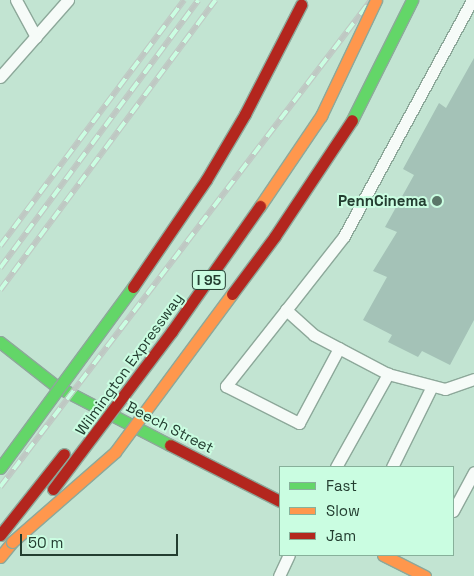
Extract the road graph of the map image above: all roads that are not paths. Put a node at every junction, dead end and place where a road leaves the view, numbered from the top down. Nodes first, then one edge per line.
1 (16, 0) edge
2 (68, 0) edge
3 (376, 0) edge
4 (412, 0) edge
5 (472, 0) edge
6 (302, 2) edge
7 (36, 37) junction
8 (0, 77) edge
9 (286, 310) junction
10 (0, 342) edge
11 (339, 348) junction
12 (388, 374) junction
13 (474, 380) edge
14 (432, 386) junction
15 (101, 408) junction
16 (337, 466) edge
17 (392, 466) edge
18 (0, 468) edge
19 (474, 472) edge
20 (279, 500) edge
21 (454, 509) edge
22 (0, 535) edge
23 (12, 542) junction
24 (289, 556) edge
25 (385, 556) edge
26 (0, 557) edge
27 (279, 576) edge
28 (425, 576) edge

1 - 7 lane
2 - 7 lane
3 - 23 main road, Wilmington Expressway / I 95, bridge
4 - 23 main road, bridge
5 - 9 lane
6 - 18 main road, bridge
7 - 8 lane
9 - 11 lane
9 - 11 lane
10 - 15 main road, Beech Street
11 - 12 lane
12 - 14 lane
12 - 16 lane
13 - 14 lane
14 - 17 lane
15 - 20 main road, Beech Street
15 - 22 main road
19 - 21 lane
23 - 26 main road, Wilmington Expressway / I 95
24 - 27 lane
25 - 28 main road

